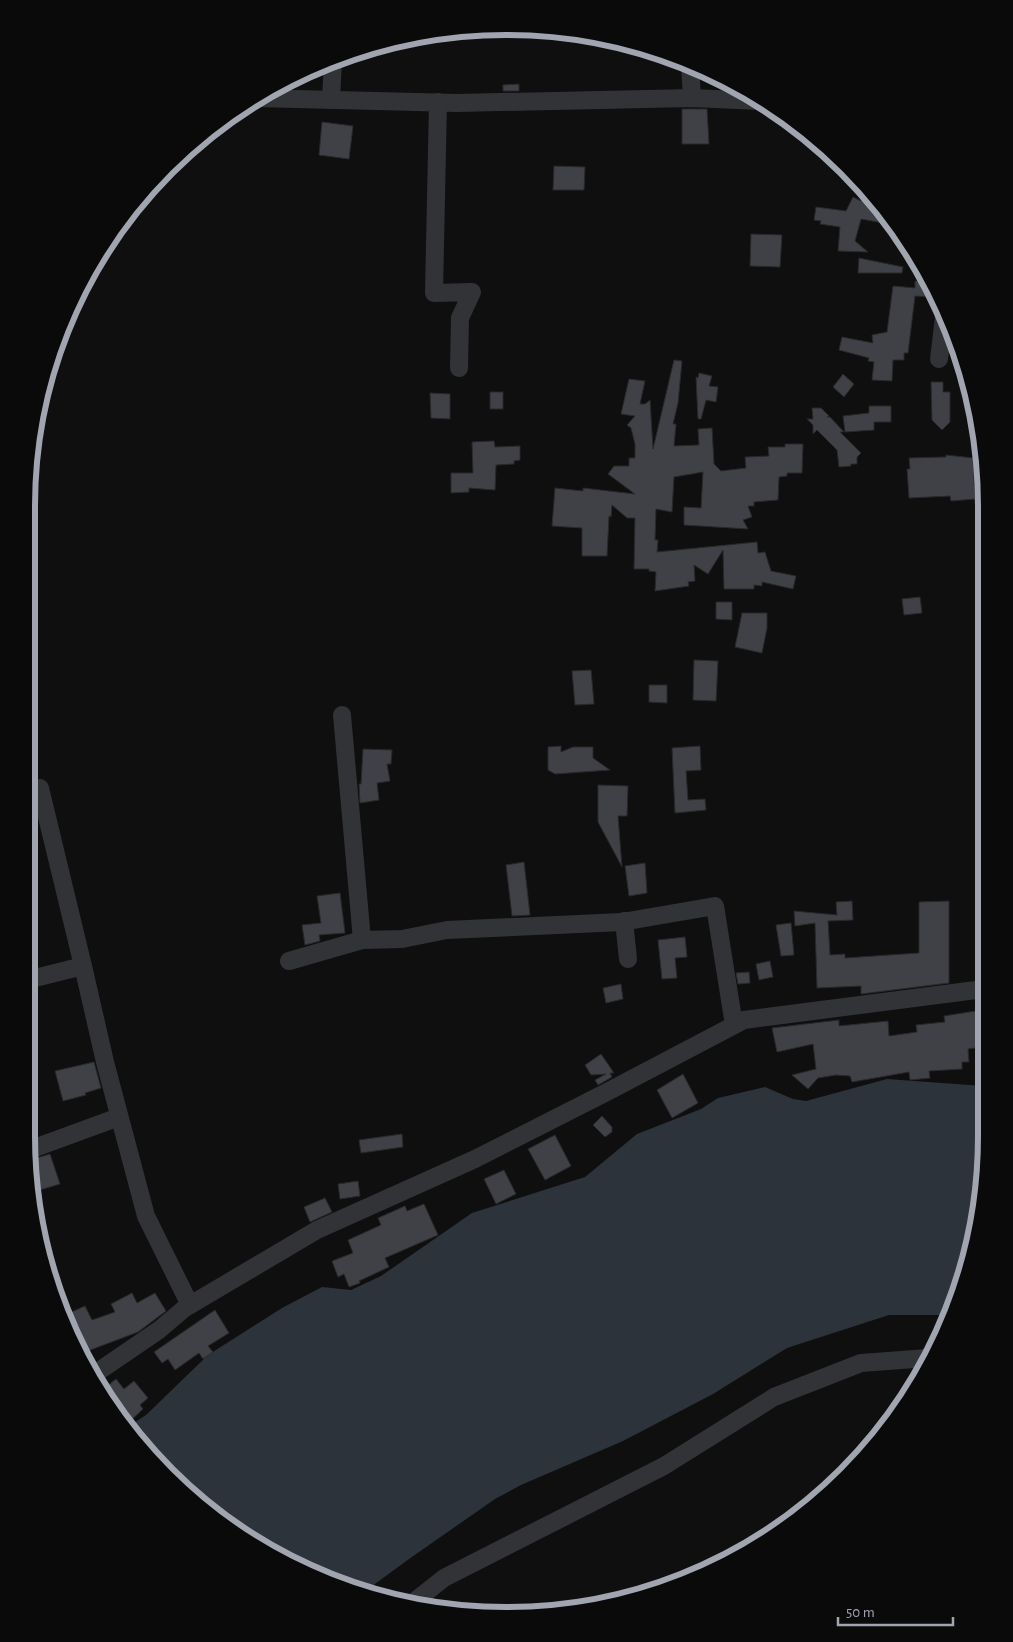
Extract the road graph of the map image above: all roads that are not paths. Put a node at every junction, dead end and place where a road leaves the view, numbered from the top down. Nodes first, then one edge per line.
1 (333, 69) edge
2 (690, 73) edge
3 (270, 98) edge
4 (692, 98) junction
5 (331, 100) junction
6 (746, 100) edge
7 (438, 102) junction
8 (944, 332) edge
9 (939, 359) dead end
10 (460, 368) dead end
11 (342, 715) dead end
12 (35, 790) edge
13 (624, 921) junction
14 (362, 940) junction
15 (628, 959) dead end
16 (289, 961) dead end
17 (83, 966) junction
18 (35, 978) edge
19 (978, 990) edge
20 (734, 1025) junction
21 (119, 1117) junction
22 (35, 1148) edge
23 (190, 1306) junction
24 (921, 1358) edge
25 (98, 1371) edge
26 (418, 1599) edge

1 - 5 street
2 - 4 street
3 - 5 street
4 - 6 street
4 - 7 street
5 - 7 street
7 - 10 street
8 - 9 street
11 - 14 street
12 - 17 street
13 - 14 street
13 - 15 street
13 - 20 street
14 - 16 street
17 - 18 street
17 - 21 street
19 - 20 street
20 - 23 street
21 - 22 street
21 - 23 street
23 - 25 street
24 - 26 street

